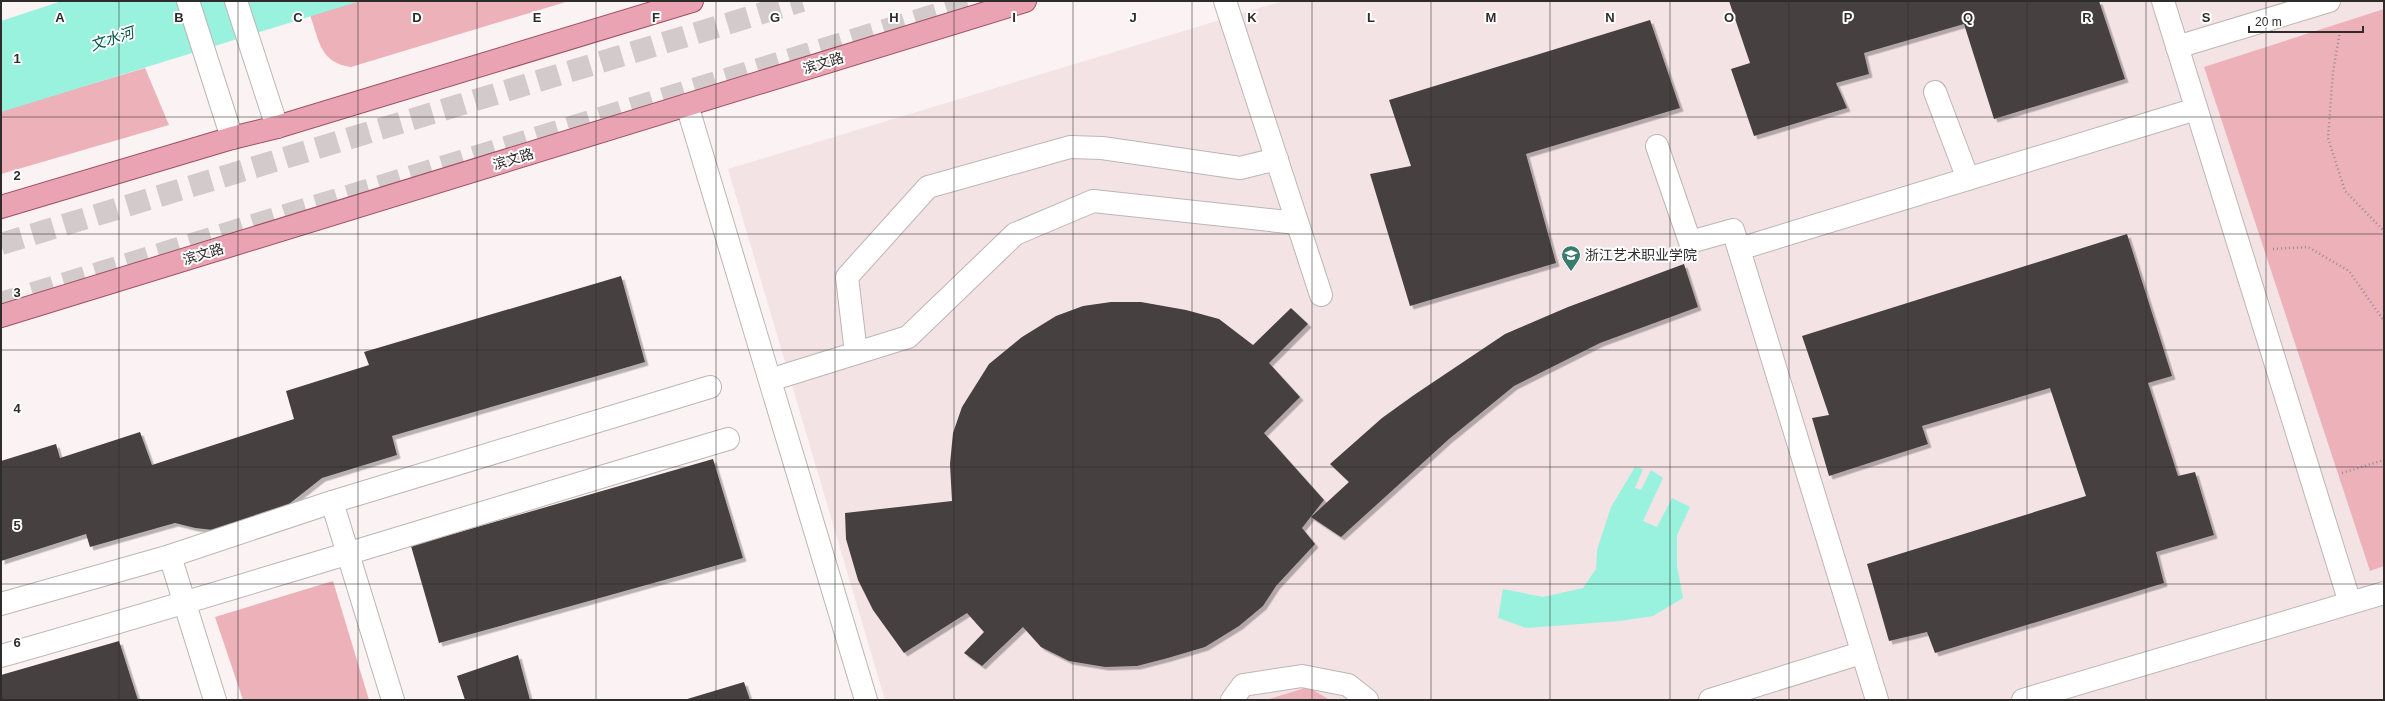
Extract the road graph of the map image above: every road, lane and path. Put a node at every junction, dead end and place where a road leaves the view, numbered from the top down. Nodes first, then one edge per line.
1 (188, 1) edge
2 (236, 1) edge
3 (692, 1) edge
4 (1025, 1) edge
5 (1225, 1) edge
6 (2163, 1) edge
7 (2329, 1) edge
8 (2340, 30) dead end
9 (2177, 47) junction
10 (1935, 92) dead end
11 (687, 105) junction
12 (2196, 109) junction
13 (277, 127) junction
14 (232, 138) junction
15 (1657, 146) dead end
16 (1277, 159) junction
17 (1968, 179) junction
18 (1, 208) edge
19 (1298, 224) junction
20 (2384, 231) edge
21 (1739, 249) junction
22 (2241, 251) junction
23 (1321, 295) dead end
24 (1, 316) edge
25 (2384, 321) edge
26 (856, 353) junction
27 (770, 380) junction
28 (710, 387) dead end
29 (728, 438) dead end
30 (2384, 460) edge
31 (2312, 481) junction
32 (332, 502) junction
33 (348, 552) junction
34 (170, 556) junction
35 (2384, 593) edge
36 (2350, 603) junction
37 (1, 604) edge
38 (185, 604) junction
39 (1861, 653) junction
40 (1, 656) edge
41 (215, 700) edge
42 (393, 700) edge
43 (866, 700) edge
44 (1232, 700) edge
45 (1367, 700) edge
46 (1710, 700) edge
47 (1877, 700) edge
48 (2023, 700) edge

1 - 14 street
2 - 13 street
3 - 13 main road
4 - 11 main road, 滨文路
5 - 16 street
6 - 9 street
7 - 9 street
8 - 20 path
9 - 12 street
10 - 17 street
11 - 24 main road, 滨文路
11 - 27 street
12 - 17 street
12 - 22 street
13 - 14 main road
14 - 18 main road
15 - 21 street
16 - 19 street
16 - 26 street
17 - 21 street
19 - 23 street
19 - 26 street
21 - 39 street
22 - 25 path
22 - 31 street
26 - 27 street
27 - 43 street
28 - 32 street
29 - 33 street
30 - 31 path
31 - 36 street
32 - 33 street
32 - 34 street
33 - 38 street
33 - 42 street
34 - 37 street
34 - 38 street
35 - 36 street
36 - 48 street
38 - 40 street
38 - 41 street
39 - 46 street
39 - 47 street
44 - 45 street

